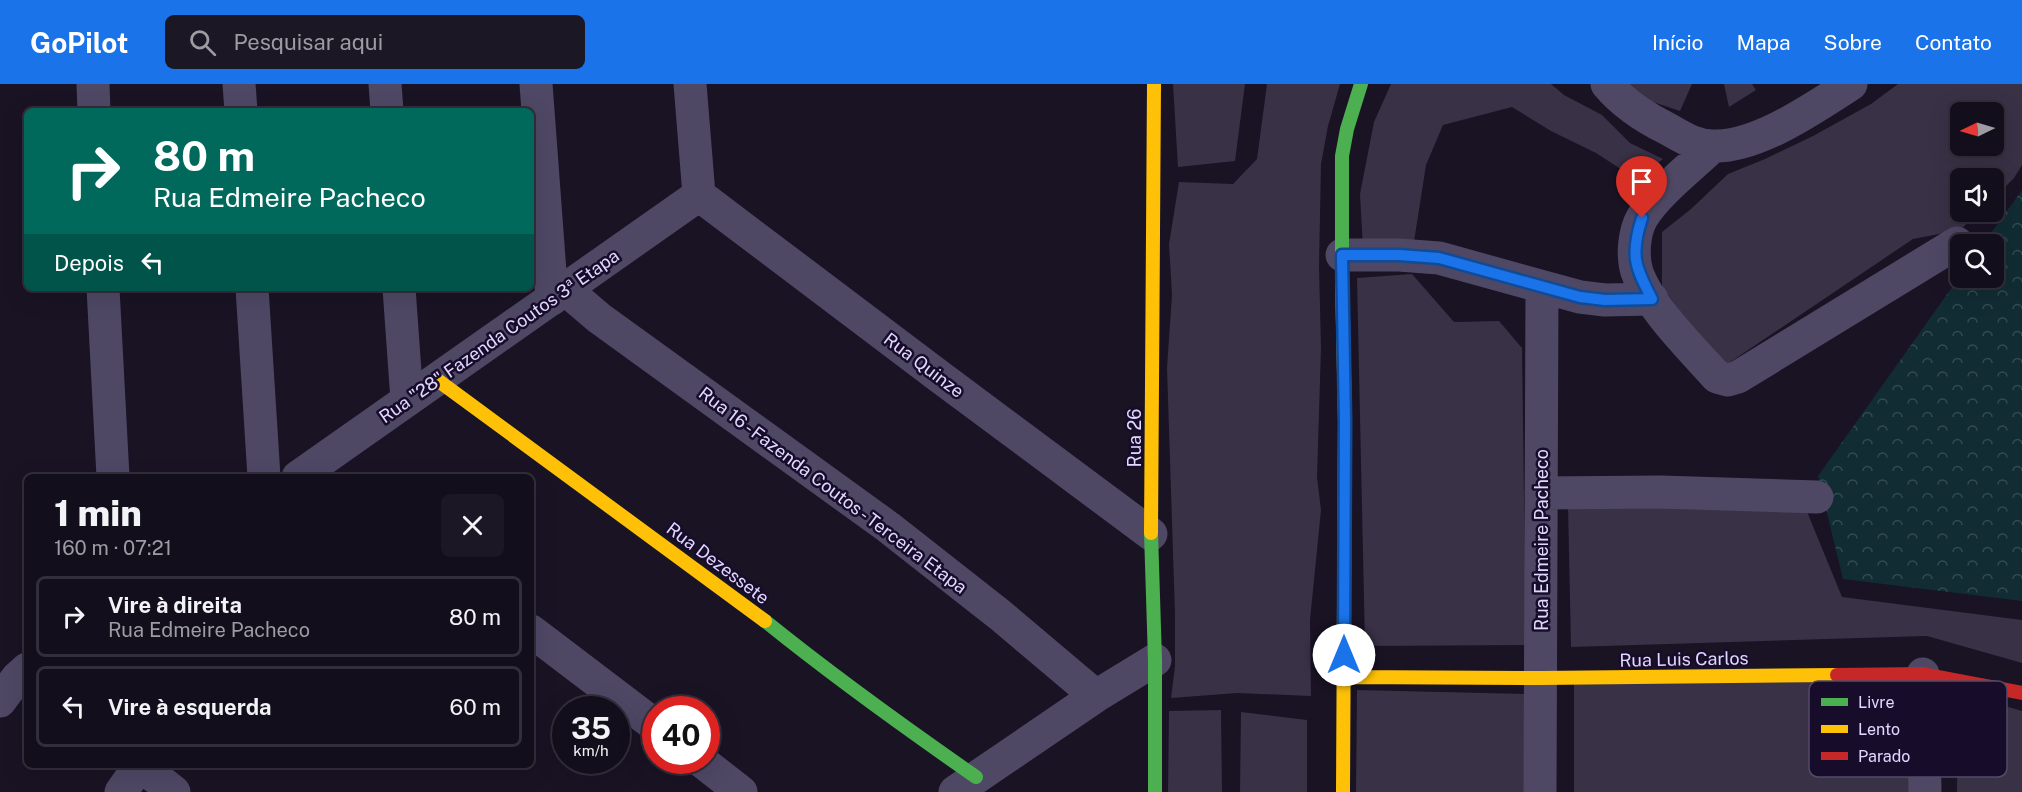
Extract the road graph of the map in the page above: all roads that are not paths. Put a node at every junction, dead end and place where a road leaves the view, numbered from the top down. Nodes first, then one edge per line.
1 (93, 84) edge
2 (239, 84) edge
3 (385, 84) edge
4 (536, 84) edge
5 (690, 84) edge
6 (1154, 84) edge
7 (1361, 84) edge
8 (1607, 84) edge
9 (1851, 84) edge
10 (94, 108) edge
11 (241, 108) edge
12 (387, 108) edge
13 (1713, 146) junction
14 (699, 195) junction
15 (1950, 247) edge
16 (1342, 255) junction
17 (1542, 288) junction
18 (103, 291) edge
19 (252, 291) edge
20 (399, 291) edge
21 (559, 294) junction
22 (1652, 299) junction
23 (436, 379) junction
24 (407, 400) junction
25 (113, 474) edge
26 (264, 474) edge
27 (312, 474) edge
28 (1541, 493) junction
29 (1817, 497) dead end
30 (1151, 534) junction
31 (534, 633) edge
32 (1155, 660) junction
33 (1923, 674) junction
34 (1345, 677) junction
35 (1540, 678) junction
36 (1923, 681) edge
37 (1959, 681) edge
38 (2007, 690) edge
39 (2022, 693) edge
40 (1096, 696) junction
41 (642, 715) edge
42 (138, 768) edge
43 (144, 768) edge
44 (718, 774) edge
45 (1925, 777) edge
46 (966, 785) edge
47 (121, 792) edge
48 (174, 792) edge
49 (741, 792) edge
50 (1155, 792) edge
51 (1343, 792) edge
52 (1540, 792) edge
53 (1925, 792) edge

1 - 10 street
2 - 11 street
3 - 12 street
4 - 21 street
5 - 14 street
6 - 30 street, Rua 26
7 - 16 street
8 - 13 street
9 - 13 street
13 - 22 street
14 - 21 street, Rua "28" Fazenda Coutos 3ª Etapa
14 - 30 street, Rua Quinze
15 - 22 street
16 - 17 street
16 - 34 street
17 - 22 street
17 - 28 street, Rua Edmeire Pacheco
18 - 25 street
19 - 26 street
20 - 24 street
21 - 23 street, Rua "28" Fazenda Coutos 3ª Etapa
21 - 40 street, Rua 16 - Fazenda Coutos - Terceira Etapa
23 - 24 street, Rua "28" Fazenda Coutos 3ª Etapa
23 - 46 street, Rua Dezessete
24 - 27 street, Rua "28" Fazenda Coutos 3ª Etapa
28 - 29 street
28 - 35 street, Rua Edmeire Pacheco
30 - 32 street, Rua 26
31 - 41 street
32 - 40 street
32 - 50 street, Rua 26
33 - 35 street, Rua Luis Carlos
33 - 36 street
33 - 37 street, Rua Luis Carlos
34 - 35 street, Rua Luis Carlos
34 - 51 street
35 - 52 street, Rua Edmeire Pacheco
38 - 39 street, Rua Luis Carlos
40 - 46 street
42 - 47 street
43 - 48 street
44 - 49 street
45 - 53 street

